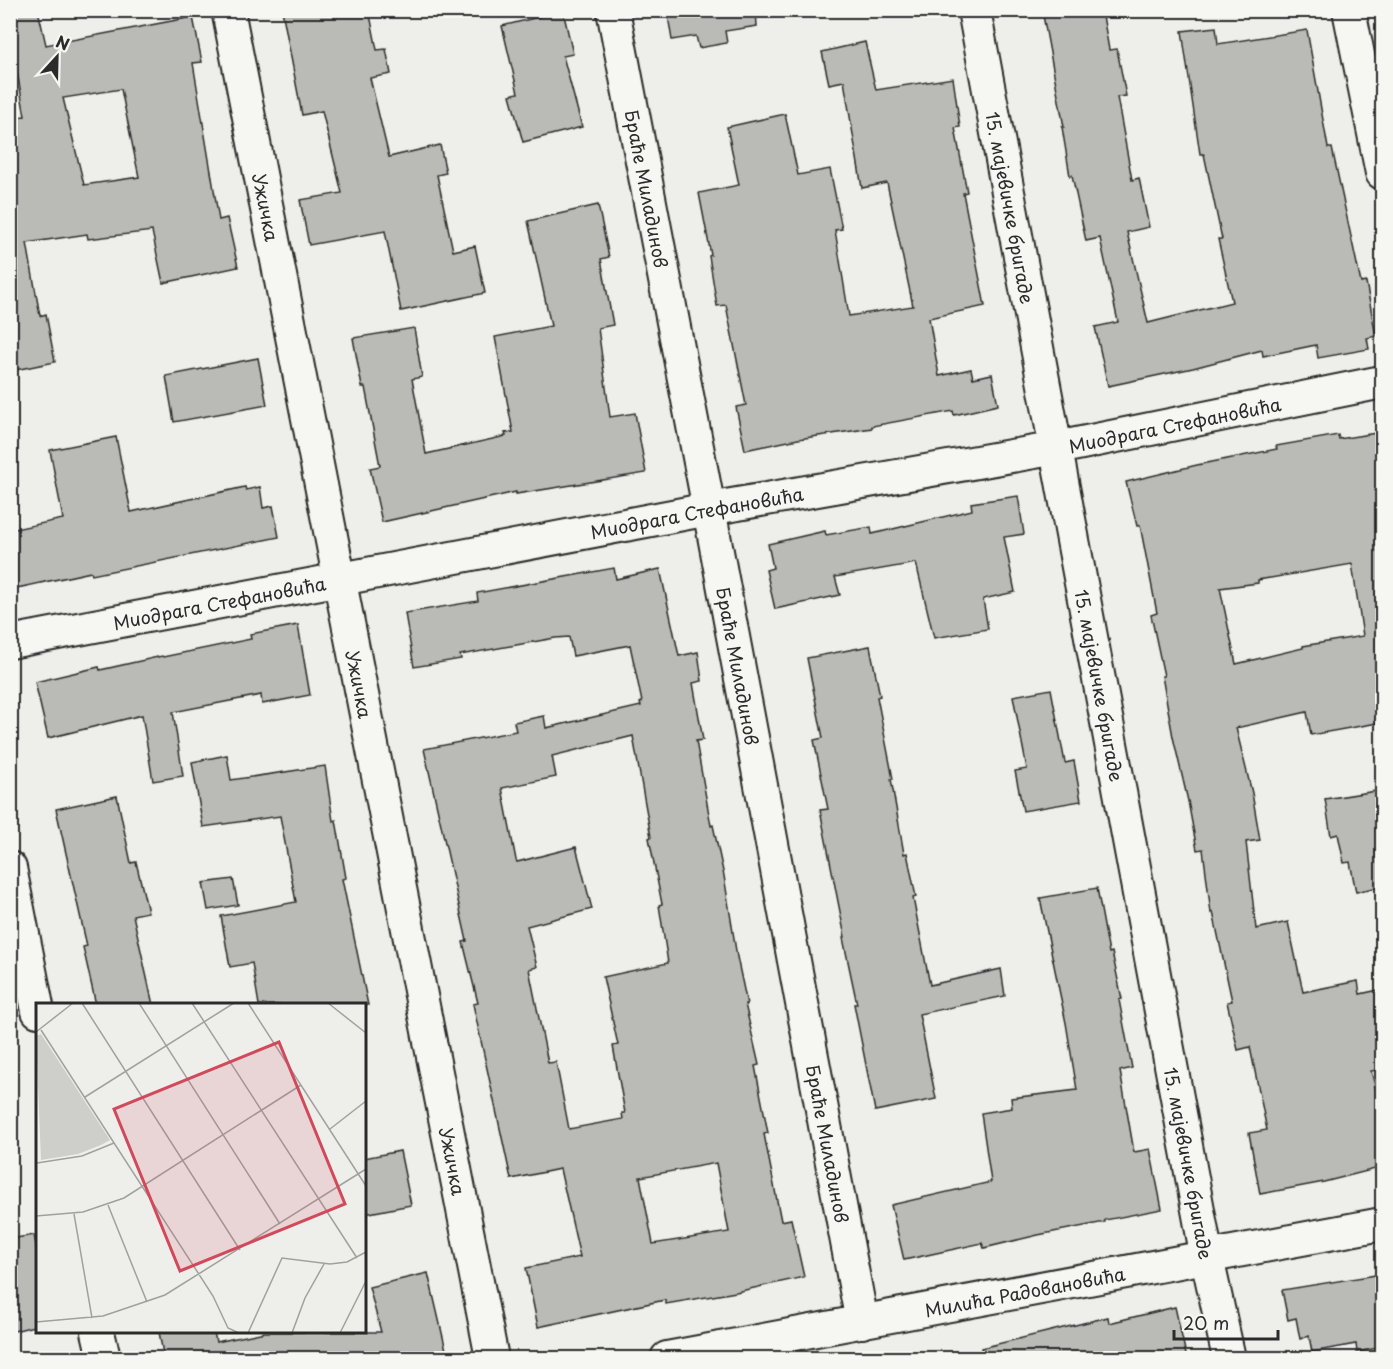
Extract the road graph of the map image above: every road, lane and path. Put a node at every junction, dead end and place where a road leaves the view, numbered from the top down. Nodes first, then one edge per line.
1 (228, 10) edge
2 (613, 10) edge
3 (974, 10) edge
4 (1349, 10) edge
5 (1383, 173) edge
6 (1383, 382) edge
7 (1057, 448) junction
8 (709, 509) junction
9 (338, 578) junction
10 (10, 642) edge
11 (10, 868) edge
12 (36, 1003) edge
13 (1383, 1224) edge
14 (1207, 1258) junction
15 (862, 1322) junction
16 (99, 1333) edge
17 (104, 1359) edge
18 (492, 1359) edge
19 (667, 1359) edge
20 (1229, 1359) edge

1 - 9 street, Ужичка
2 - 8 street, Браће Миладинов
3 - 7 street, 15. мајевичке бригаде
4 - 5 street
6 - 7 street, Миодрага Стефановића
7 - 8 street, Миодрага Стефановића
7 - 14 street, 15. мајевичке бригаде
8 - 9 street, Миодрага Стефановића
8 - 15 street, Браће Миладинов
9 - 10 street, Миодрага Стефановића
9 - 18 street, Ужичка
11 - 12 street
13 - 14 street, Милића Радовановића
14 - 15 street, Милића Радовановића
14 - 20 street, 15. мајевичке бригаде
15 - 19 street, Милића Радовановића
16 - 17 street

